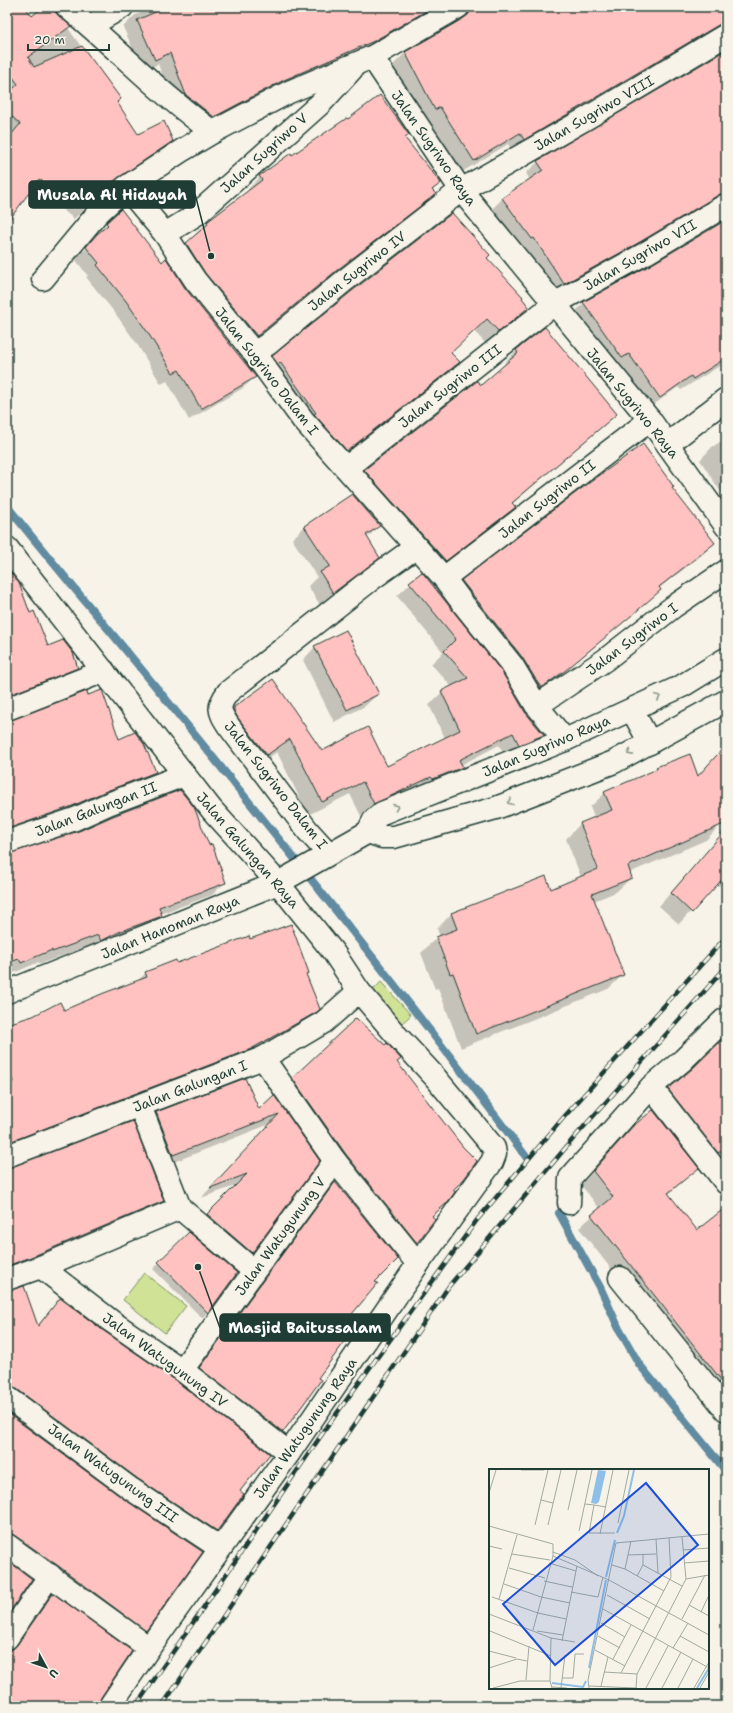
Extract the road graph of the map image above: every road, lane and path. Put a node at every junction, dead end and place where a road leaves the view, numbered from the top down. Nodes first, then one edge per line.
1 (66, 7) edge
2 (122, 7) edge
3 (458, 7) edge
4 (90, 26) junction
5 (726, 35) edge
6 (364, 60) junction
7 (213, 132) junction
8 (126, 188) junction
9 (461, 190) junction
10 (726, 204) edge
11 (165, 234) junction
12 (43, 279) dead end
13 (554, 304) junction
14 (254, 353) junction
15 (726, 399) edge
16 (650, 420) junction
17 (668, 444) junction
18 (346, 468) junction
19 (726, 526) edge
20 (416, 547) junction
21 (7, 548) edge
22 (726, 571) edge
23 (15, 573) edge
24 (444, 578) junction
25 (726, 660) edge
26 (104, 671) junction
27 (682, 686) junction
28 (726, 701) edge
29 (536, 705) junction
30 (7, 708) edge
31 (632, 710) junction
32 (703, 714) junction
33 (565, 740) junction
34 (650, 743) junction
35 (184, 775) junction
36 (368, 832) junction
37 (7, 842) edge
38 (328, 855) junction
39 (282, 881) junction
40 (359, 991) junction
41 (7, 992) edge
42 (726, 1022) edge
43 (263, 1058) junction
44 (651, 1087) junction
45 (140, 1106) junction
46 (494, 1148) joint
47 (7, 1156) edge
48 (335, 1161) junction
49 (726, 1183) edge
50 (569, 1203) dead end
51 (180, 1208) junction
52 (418, 1264) junction
53 (41, 1267) junction
54 (254, 1271) junction
55 (620, 1278) dead end
56 (7, 1279) edge
57 (182, 1370) junction
58 (7, 1397) edge
59 (726, 1410) edge
60 (289, 1453) junction
61 (7, 1545) edge
62 (220, 1548) junction
63 (50, 1575) junction
64 (7, 1638) edge
65 (149, 1648) junction
66 (110, 1706) edge

1 - 4 street
2 - 4 street
3 - 6 street
4 - 7 street
5 - 9 street, Jalan Sugriwo VIII
6 - 7 street
6 - 9 street, Jalan Sugriwo Raya
6 - 11 street, Jalan Sugriwo V
7 - 8 street
8 - 11 street, Jalan Sugriwo Dalam I
8 - 12 street
9 - 13 street, Jalan Sugriwo Raya
9 - 14 street, Jalan Sugriwo IV
10 - 13 street, Jalan Sugriwo VII
11 - 14 street, Jalan Sugriwo Dalam I
13 - 16 street, Jalan Sugriwo Raya
13 - 18 street, Jalan Sugriwo III
14 - 18 street, Jalan Sugriwo Dalam I
15 - 17 street
16 - 17 street, Jalan Sugriwo Raya
16 - 24 street, Jalan Sugriwo II
17 - 19 street, Jalan Sugriwo Raya
18 - 20 street, Jalan Sugriwo Dalam I
20 - 24 street, Jalan Sugriwo Dalam I
20 - 38 street, Jalan Sugriwo Dalam I
21 - 23 street, Jalan Galungan Raya
22 - 29 street, Jalan Sugriwo I
23 - 26 street, Jalan Galungan Raya
24 - 29 street, Jalan Sugriwo Dalam I
25 - 27 street, Jalan Sugriwo Raya
26 - 30 street
26 - 35 street, Jalan Galungan Raya
31 -> 27 street, Jalan Sugriwo Raya
27 - 32 street
28 - 32 street
29 - 33 street, Jalan Sugriwo Dalam I
31 - 33 street, Jalan Sugriwo Raya
31 - 34 street
32 - 34 street
36 -> 33 street, Jalan Sugriwo Raya
34 -> 36 street
35 - 37 street, Jalan Galungan II
35 - 39 street, Jalan Galungan Raya
36 - 38 street, Jalan Sugriwo Raya
38 - 39 street, Jalan Hanoman Raya
39 - 40 street, Jalan Galungan Raya
39 - 41 street, Jalan Hanoman Raya
40 - 43 street, Jalan Galungan I
40 - 46 street, Jalan Galungan Raya
42 - 44 street
43 - 45 street, Jalan Galungan I
43 - 48 street, Jalan Watugunung V
44 - 49 street
44 - 50 street
45 - 47 street, Jalan Galungan I
45 - 51 street
46 - 52 street, Jalan Watugunung Raya
48 - 52 street, Jalan Watugunung V
48 - 54 street, Jalan Watugunung V
51 - 53 street
51 - 54 street
52 - 60 street, Jalan Watugunung Raya
53 - 56 street
53 - 57 street, Jalan Watugunung IV
54 - 57 street, Jalan Watugunung V
55 - 59 street
57 - 60 street, Jalan Watugunung IV
58 - 62 street, Jalan Watugunung III
60 - 62 street, Jalan Watugunung Raya
61 - 63 street
62 - 65 street, Jalan Watugunung Raya
63 - 64 street
63 - 65 street
65 - 66 street, Jalan Watugunung Raya

